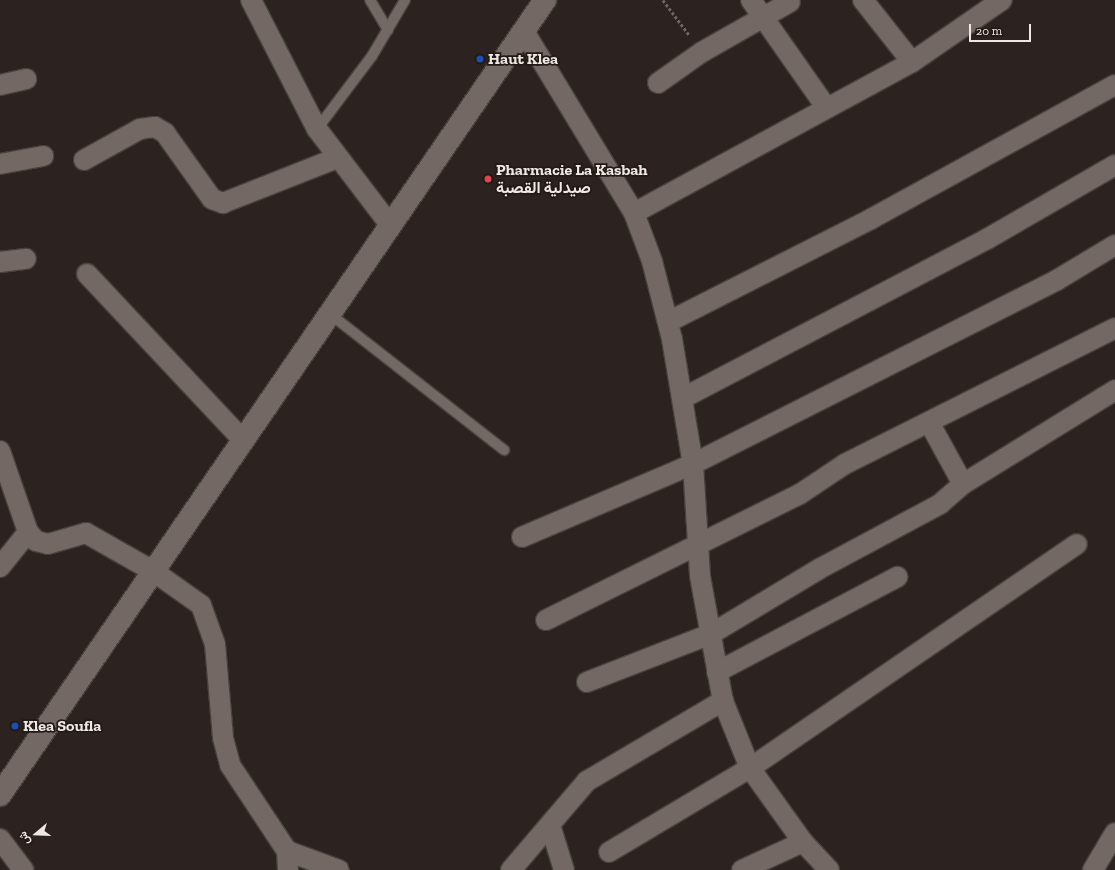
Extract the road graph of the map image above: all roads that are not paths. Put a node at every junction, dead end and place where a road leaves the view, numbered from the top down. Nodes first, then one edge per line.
1 (251, 0) edge
2 (370, 0) edge
3 (405, 0) edge
4 (751, 0) edge
5 (863, 0) edge
6 (1002, 0) edge
7 (540, 2) edge
8 (790, 2) dead end
9 (763, 17) junction
10 (388, 30) junction
11 (524, 33) junction
12 (912, 62) junction
13 (26, 79) dead end
14 (658, 83) dead end
15 (0, 85) edge
16 (1115, 85) edge
17 (826, 107) junction
18 (317, 129) junction
19 (43, 156) dead end
20 (337, 158) junction
21 (84, 160) dead end
22 (0, 164) edge
23 (1115, 165) edge
24 (634, 213) junction
25 (391, 226) junction
26 (1115, 245) edge
27 (26, 259) dead end
28 (0, 262) edge
29 (87, 274) dead end
30 (330, 314) junction
31 (668, 322) junction
32 (1115, 328) edge
33 (1115, 390) edge
34 (682, 398) junction
35 (930, 424) junction
36 (243, 440) junction
37 (504, 450) dead end
38 (0, 451) edge
39 (693, 464) junction
40 (964, 484) junction
41 (28, 532) junction
42 (522, 537) dead end
43 (699, 544) junction
44 (1077, 544) dead end
45 (0, 567) edge
46 (153, 571) junction
47 (897, 577) dead end
48 (546, 620) dead end
49 (711, 634) junction
50 (717, 672) junction
51 (586, 682) dead end
52 (723, 701) junction
53 (750, 768) junction
54 (0, 795) edge
55 (550, 825) junction
56 (1115, 833) edge
57 (0, 839) edge
58 (803, 842) junction
59 (610, 852) dead end
60 (287, 861) edge
61 (23, 870) edge
62 (339, 870) edge
63 (512, 870) edge
64 (564, 870) edge
65 (742, 870) edge
66 (829, 870) edge
67 (1093, 870) edge

1 - 18 street
2 - 10 lane
3 - 10 lane
4 - 9 street
5 - 12 street
6 - 12 street
7 - 11 main road
8 - 9 street
9 - 14 street
9 - 17 street
10 - 18 lane
11 - 24 street
11 - 25 main road
12 - 17 street
13 - 15 street
16 - 31 street
17 - 24 street
18 - 20 street
19 - 22 street
20 - 21 street
20 - 25 street
23 - 34 street
24 - 31 street
25 - 30 main road
26 - 39 street
27 - 28 street
29 - 36 street
30 - 36 main road
30 - 37 lane
31 - 34 street
32 - 35 street
33 - 40 street
34 - 39 street
35 - 40 street
35 - 43 street
36 - 46 main road
38 - 41 street
39 - 42 street
39 - 43 street
40 - 49 street
41 - 45 street
41 - 46 street
43 - 48 street
43 - 49 street
44 - 53 street
46 - 54 main road
46 - 60 street
47 - 50 street
49 - 50 street
49 - 51 street
50 - 52 street
52 - 53 street
52 - 55 street
53 - 58 street
53 - 59 street
55 - 63 street
55 - 64 street
56 - 67 street
57 - 61 street
58 - 65 street
58 - 66 street
60 - 62 street

